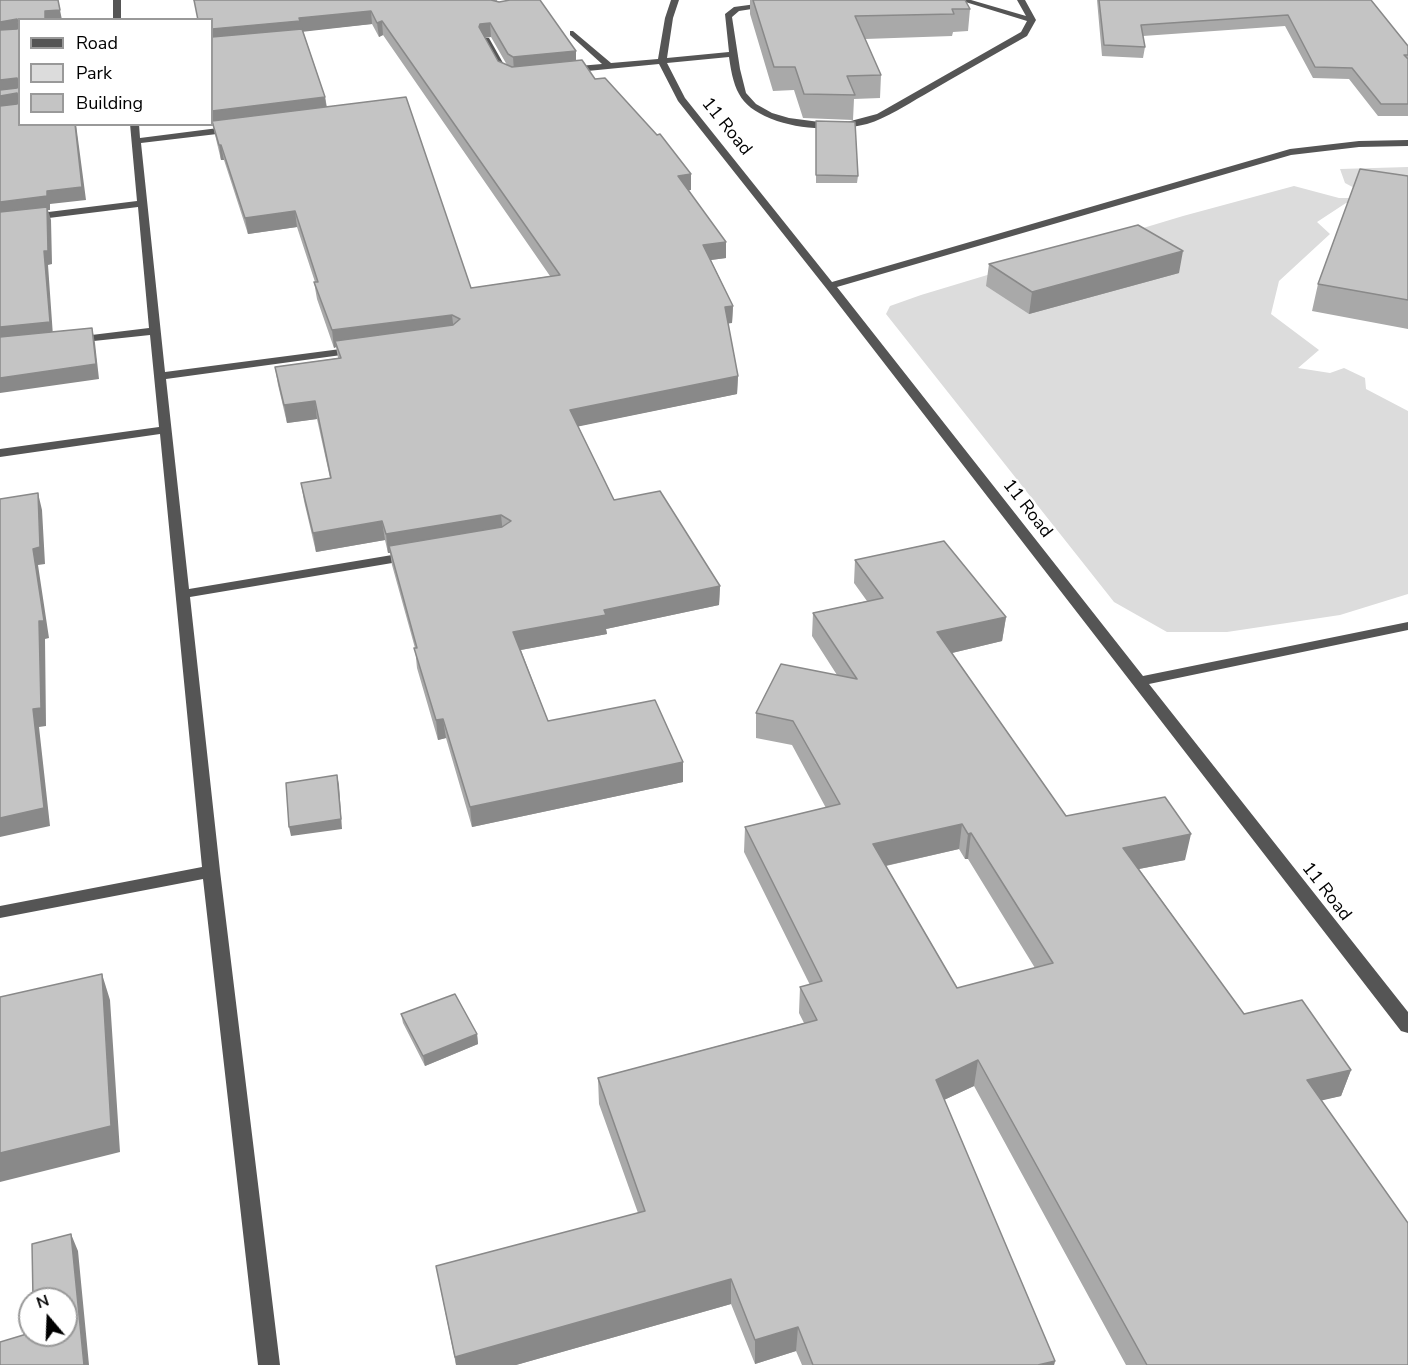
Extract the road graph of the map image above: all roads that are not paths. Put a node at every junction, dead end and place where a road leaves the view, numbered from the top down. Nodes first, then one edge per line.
1 (117, 0) edge
2 (675, 0) edge
3 (963, 0) edge
4 (1021, 0) edge
5 (782, 3) edge
6 (117, 18) edge
7 (1032, 20) junction
8 (573, 33) dead end
9 (486, 40) edge
10 (734, 54) junction
11 (662, 61) junction
12 (609, 66) junction
13 (556, 72) edge
14 (524, 75) edge
15 (134, 126) edge
16 (239, 128) edge
17 (136, 141) junction
18 (1408, 143) edge
19 (142, 203) junction
20 (0, 220) edge
21 (830, 286) junction
22 (155, 332) junction
23 (60, 341) edge
24 (371, 348) edge
25 (159, 376) junction
26 (165, 430) junction
27 (0, 453) edge
28 (423, 554) edge
29 (182, 594) junction
30 (1408, 626) edge
31 (1138, 682) junction
32 (211, 871) junction
33 (0, 912) edge
34 (1408, 1026) edge
35 (269, 1365) edge

1 - 6 street
2 - 11 street
3 - 7 street
4 - 7 street
5 - 10 street
7 - 10 street
8 - 12 street
9 - 14 street
10 - 11 street
11 - 12 street
11 - 21 street, 11 Road
12 - 13 street
15 - 17 street
16 - 17 street
17 - 19 street
18 - 21 street
19 - 20 street
19 - 22 street
21 - 31 street, 11 Road
22 - 23 street
22 - 25 street
24 - 25 street
25 - 26 street
26 - 27 street
26 - 29 street
28 - 29 street
29 - 32 street
30 - 31 street
31 - 34 street, 11 Road
32 - 33 street
32 - 35 street

